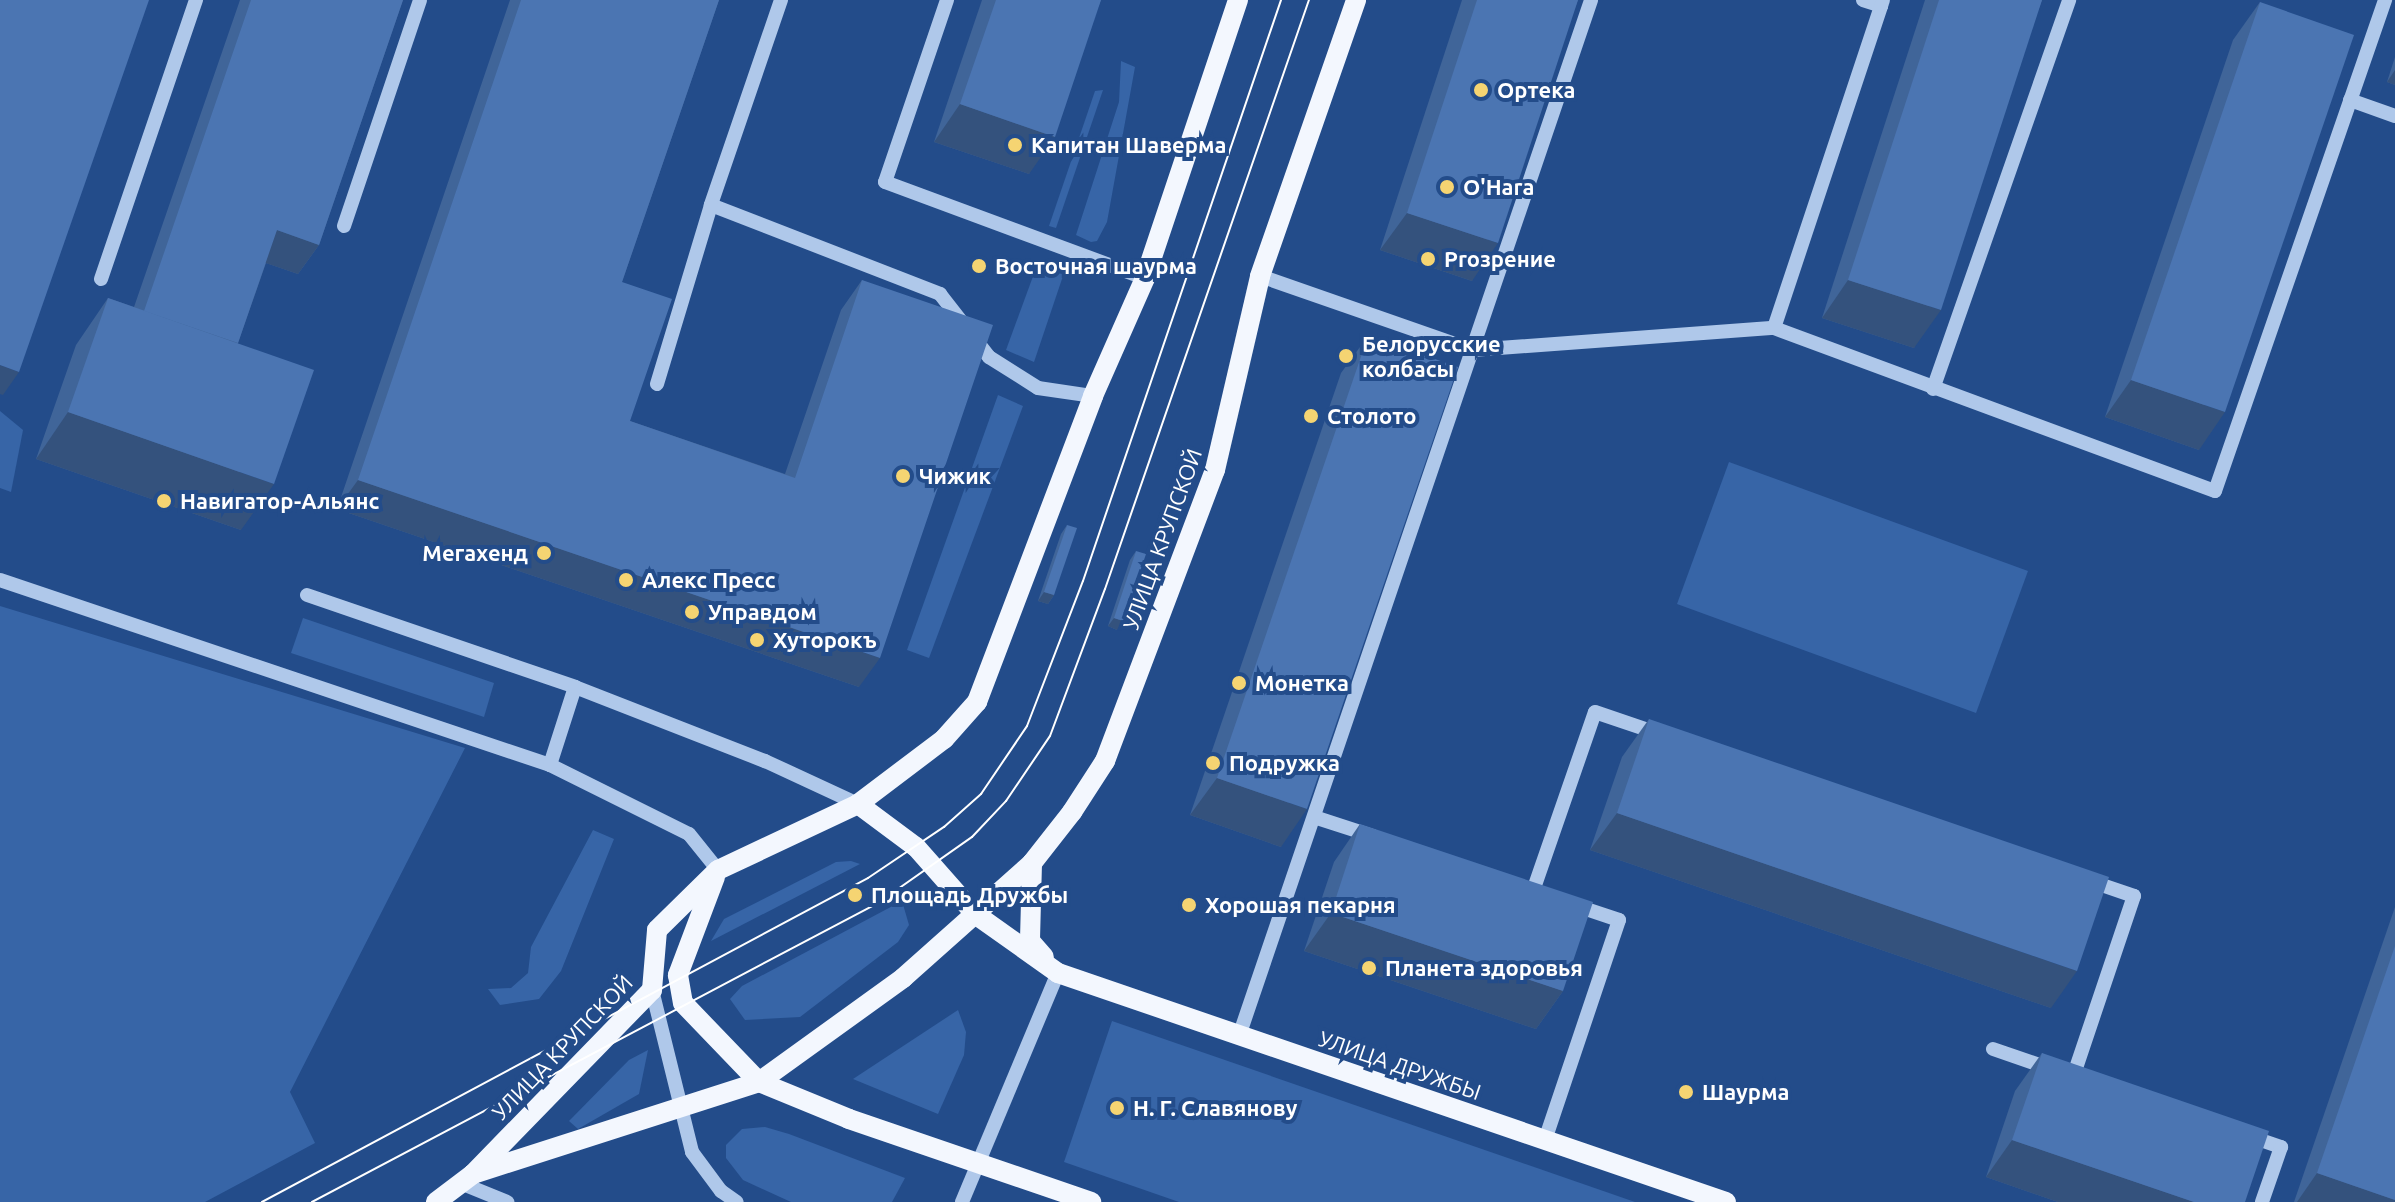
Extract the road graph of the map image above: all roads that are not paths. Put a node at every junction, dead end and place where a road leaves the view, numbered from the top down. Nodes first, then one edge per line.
1 (196, 0) edge
2 (420, 0) edge
3 (781, 0) edge
4 (947, 0) edge
5 (1238, 0) edge
6 (1356, 0) edge
7 (1591, 0) edge
8 (1863, 0) edge
9 (2069, 0) edge
10 (2385, 0) edge
11 (1882, 3) edge
12 (2350, 100) junction
13 (2395, 116) edge
14 (711, 205) junction
15 (344, 226) dead end
16 (1260, 276) junction
17 (1145, 278) junction
18 (101, 279) dead end
19 (1774, 328) junction
20 (1472, 350) junction
21 (657, 384) edge
22 (1933, 389) junction
23 (1093, 396) junction
24 (0, 580) edge
25 (307, 595) dead end
26 (575, 687) junction
27 (1670, 737) edge
28 (550, 765) junction
29 (858, 804) junction
30 (1314, 817) junction
31 (1384, 840) edge
32 (1032, 863) junction
33 (718, 870) junction
34 (2074, 875) edge
35 (1518, 886) edge
36 (1548, 896) junction
37 (975, 914) junction
38 (1058, 973) junction
39 (652, 990) junction
40 (1239, 1036) junction
41 (1993, 1049) dead end
42 (2073, 1077) junction
43 (759, 1082) junction
44 (2088, 1082) edge
45 (683, 1107) junction
46 (2236, 1132) edge
47 (1545, 1140) junction
48 (979, 1163) junction
49 (468, 1179) junction
50 (436, 1202) edge
51 (507, 1202) edge
52 (737, 1202) edge
53 (952, 1202) edge
54 (962, 1202) edge
55 (1091, 1202) edge
56 (1726, 1202) edge
57 (2262, 1202) edge

1 - 18 street
2 - 15 street
3 - 14 street
4 - 17 street
5 - 17 main road
6 - 16 main road, УЛИЦА КРУПСКОЙ
7 - 20 street
8 - 11 street
9 - 22 street
10 - 12 street
11 - 19 street
12 - 13 street
12 - 22 street
14 - 21 street
14 - 23 street
16 - 20 street
16 - 32 main road, УЛИЦА КРУПСКОЙ
17 - 23 main road
19 - 20 street
19 - 22 street
20 - 30 street
23 - 29 main road
24 - 28 street
25 - 26 street
26 - 28 street
26 - 29 street
27 - 36 street
28 - 33 street
29 - 33 main road, УЛИЦА КРУПСКОЙ
29 - 37 main road
30 - 31 street
30 - 40 street
32 - 37 main road, УЛИЦА КРУПСКОЙ
32 - 38 main road
33 - 39 main road, УЛИЦА КРУПСКОЙ
33 - 43 main road
34 - 42 street
35 - 36 street
36 - 47 street
37 - 38 main road
37 - 43 main road, УЛИЦА КРУПСКОЙ
38 - 40 main road, УЛИЦА ДРУЖБЫ
38 - 48 street
39 - 45 street
39 - 49 main road, УЛИЦА КРУПСКОЙ
40 - 47 main road, УЛИЦА ДРУЖБЫ
41 - 42 street
42 - 44 street
43 - 45 main road, УЛИЦА КРУПСКОЙ
43 - 48 main road
45 - 49 main road, УЛИЦА КРУПСКОЙ
45 - 52 street
46 - 57 street
47 - 56 main road, УЛИЦА ДРУЖБЫ
48 - 53 street
48 - 54 street
48 - 55 main road
49 - 50 main road, УЛИЦА КРУПСКОЙ
49 - 51 street

